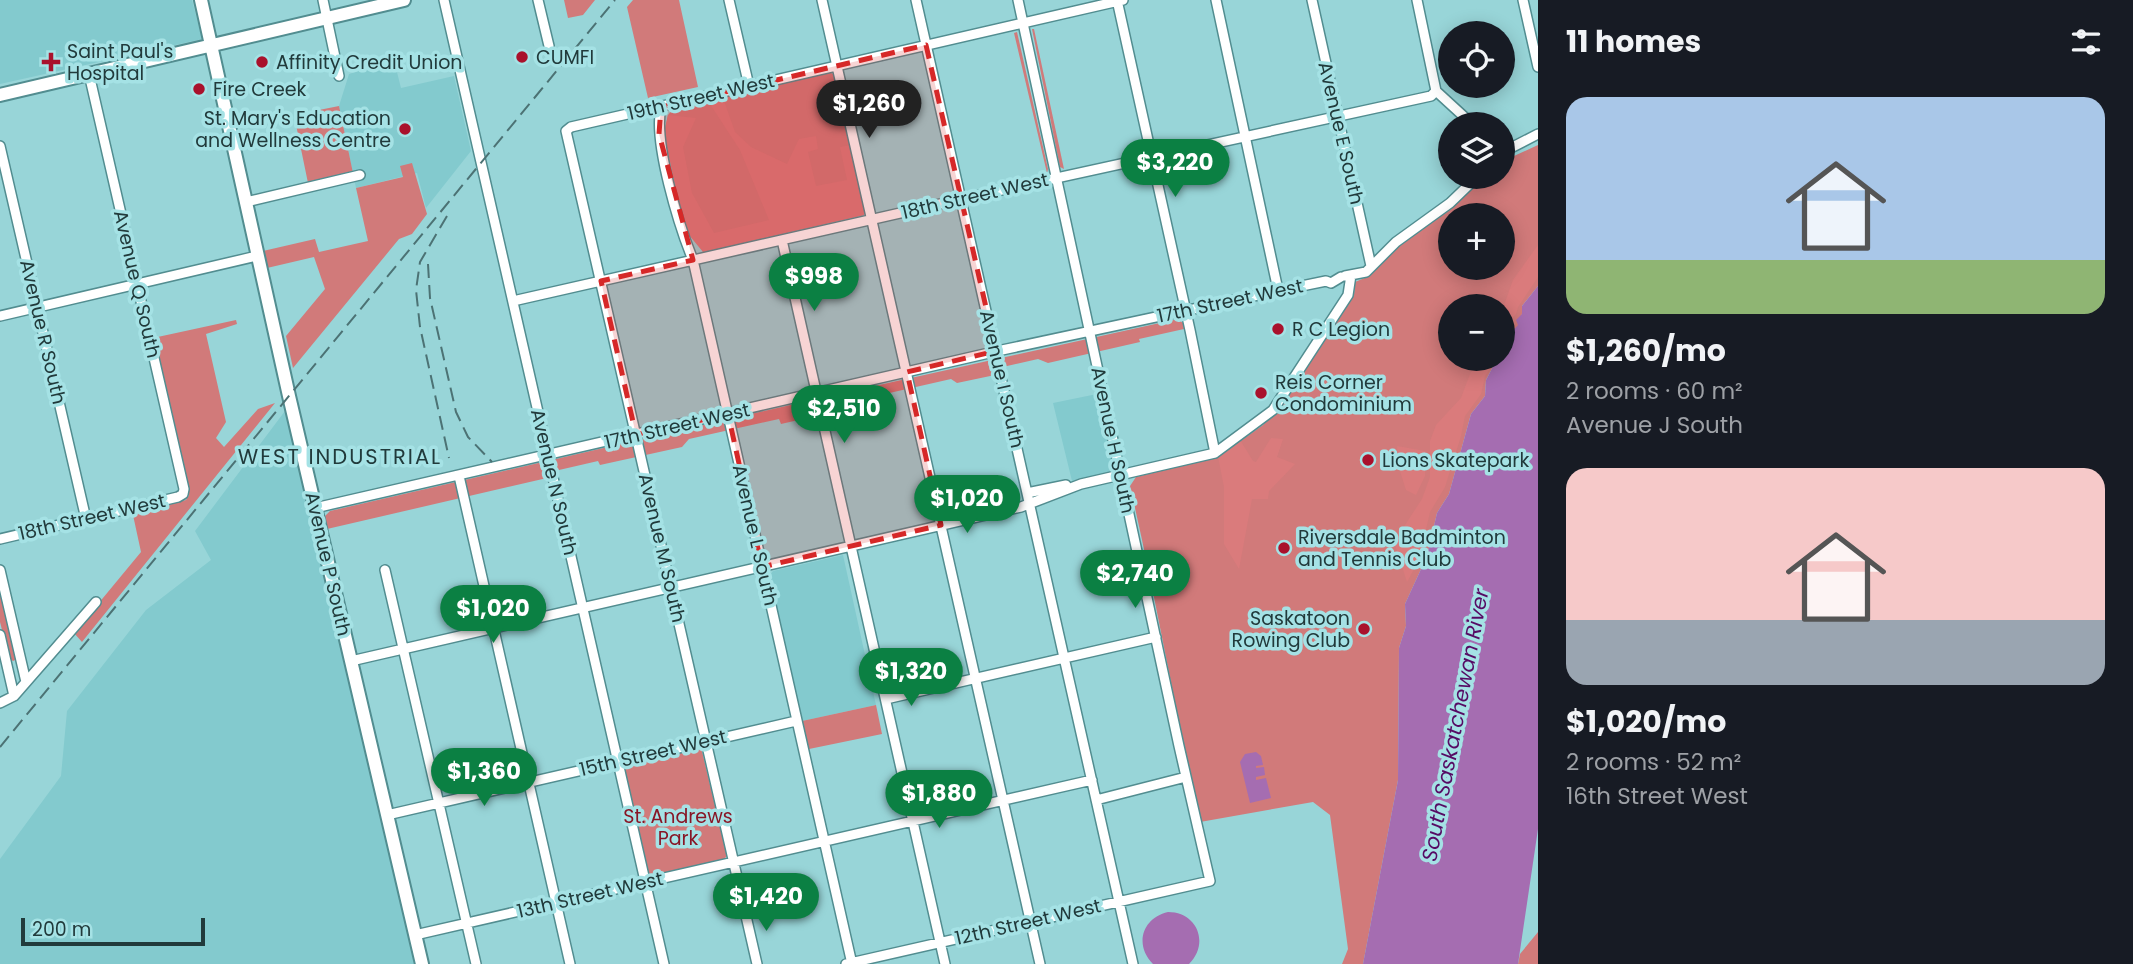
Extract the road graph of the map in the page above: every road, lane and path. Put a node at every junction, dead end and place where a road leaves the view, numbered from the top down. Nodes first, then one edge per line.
1 (201, 0) edge
2 (323, 0) edge
3 (404, 0) edge
4 (444, 0) edge
5 (538, 0) edge
6 (729, 0) edge
7 (822, 0) edge
8 (916, 0) edge
9 (1018, 0) edge
10 (1119, 0) edge
11 (1216, 0) edge
12 (1311, 0) edge
13 (1417, 0) edge
14 (1523, 0) edge
15 (327, 18) junction
16 (1023, 22) junction
17 (926, 44) junction
18 (211, 45) junction
19 (549, 46) dead end
20 (837, 66) junction
21 (1538, 67) edge
22 (89, 74) junction
23 (339, 76) dead end
24 (749, 86) junction
25 (1436, 91) junction
26 (0, 95) edge
27 (661, 107) junction
28 (1459, 112) edge
29 (1337, 116) junction
30 (566, 131) joint
31 (1538, 134) edge
32 (1244, 136) junction
33 (0, 146) edge
34 (1515, 146) edge
35 (1151, 157) junction
36 (360, 175) dead end
37 (1057, 177) junction
38 (1465, 189) edge
39 (960, 199) junction
40 (246, 202) junction
41 (871, 220) junction
42 (782, 240) junction
43 (257, 256) junction
44 (693, 260) junction
45 (1371, 266) junction
46 (1346, 276) junction
47 (601, 281) junction
48 (136, 285) junction
49 (1278, 290) junction
50 (513, 301) junction
51 (37, 308) junction
52 (1186, 311) junction
53 (0, 317) edge
54 (1090, 331) junction
55 (996, 351) junction
56 (907, 372) junction
57 (817, 393) junction
58 (728, 414) junction
59 (636, 435) junction
60 (1215, 453) junction
61 (548, 455) junction
62 (459, 476) junction
63 (1121, 476) junction
64 (1082, 484) junction
65 (1027, 493) junction
66 (183, 494) joint
67 (1030, 505) junction
68 (315, 508) junction
69 (86, 519) junction
70 (941, 526) junction
71 (0, 539) edge
72 (852, 546) junction
73 (762, 567) junction
74 (0, 570) edge
75 (385, 570) dead end
76 (672, 588) junction
77 (96, 602) dead end
78 (583, 608) junction
79 (493, 629) junction
80 (0, 635) edge
81 (1156, 637) junction
82 (405, 650) junction
83 (1064, 658) junction
84 (351, 661) junction
85 (23, 666) junction
86 (8, 669) junction
87 (975, 678) junction
88 (26, 682) junction
89 (14, 696) junction
90 (886, 699) junction
91 (0, 702) edge
92 (796, 721) junction
93 (707, 741) junction
94 (617, 762) junction
95 (1186, 777) junction
96 (1092, 780) junction
97 (528, 783) junction
98 (1003, 800) junction
99 (1096, 800) junction
100 (439, 803) junction
101 (387, 815) junction
102 (914, 821) junction
103 (824, 841) junction
104 (734, 862) junction
105 (1210, 881) joint
106 (645, 882) junction
107 (556, 902) junction
108 (1119, 902) junction
109 (1030, 922) junction
110 (467, 923) junction
111 (415, 935) junction
112 (940, 942) junction
113 (422, 964) edge
114 (476, 964) edge
115 (570, 964) edge
116 (664, 964) edge
117 (757, 964) edge
118 (850, 964) edge
119 (945, 964) edge
120 (1040, 964) edge
121 (1133, 964) edge

1 - 18 main road, Avenue P South
2 - 15 street
3 - 15 main road
4 - 50 street, Avenue N South
5 - 19 street
6 - 24 street
7 - 20 street
8 - 17 street, Avenue I South
9 - 16 street, Avenue H South
10 - 16 street, 19th Street West
10 - 35 street
11 - 32 street
12 - 29 street, Avenue E South
13 - 25 street
14 - 21 street
15 - 18 main road
15 - 23 street
16 - 17 street, 19th Street West
16 - 37 street, Avenue H South
17 - 20 street, 19th Street West
17 - 39 street, Avenue I South
18 - 22 main road
18 - 40 main road, Avenue P South
20 - 24 street, 19th Street West
20 - 41 street
22 - 26 main road
22 - 48 street, Avenue Q South
24 - 27 street, 19th Street West
25 - 28 street
25 - 29 street, 18th Street West
27 - 30 street, 19th Street West
27 - 44 street, Avenue L South
29 - 32 street, 18th Street West
29 - 45 street, Avenue E South
30 - 47 street, Avenue M South
31 - 34 street
32 - 35 street, 18th Street West
32 - 49 street
33 - 51 street, Avenue R South
35 - 37 street, 18th Street West
35 - 52 street
36 - 40 street
37 - 39 street, 18th Street West
37 - 54 street, Avenue H South
38 - 45 street, 17th Street West
39 - 41 street, 18th Street West
39 - 55 street, Avenue I South
40 - 43 main road, Avenue P South
41 - 42 street, 18th Street West
41 - 56 street
42 - 44 street, 18th Street West
42 - 57 street
43 - 48 street
43 - 68 main road, Avenue P South
44 - 47 street, 18th Street West
44 - 58 street, Avenue L South
45 - 46 street, 17th Street West
46 - 49 street, 17th Street West
46 - 60 street
47 - 50 street, 18th Street West
47 - 59 street, Avenue M South
48 - 51 street
48 - 66 street, Avenue Q South
49 - 52 street, 17th Street West
50 - 61 street, Avenue N South
51 - 53 street
51 - 69 street, Avenue R South
52 - 54 street, 17th Street West
52 - 60 street
54 - 55 street, 17th Street West
54 - 63 street, Avenue H South
55 - 56 street, 17th Street West
55 - 65 street, Avenue I South
56 - 57 street, 17th Street West
56 - 70 street
57 - 58 street, 17th Street West
57 - 72 street
58 - 59 street, 17th Street West
58 - 73 street, Avenue L South
59 - 61 street, 17th Street West
59 - 76 street, Avenue M South
60 - 63 street
61 - 62 street, 17th Street West
61 - 78 street, Avenue N South
62 - 68 street, 17th Street West
62 - 79 street
63 - 64 street
63 - 81 street, Avenue H South
64 - 65 street
64 - 67 street
65 - 67 street, Avenue I South
66 - 69 street, 18th Street West
67 - 70 street
67 - 83 street, Avenue I South
68 - 84 main road, Avenue P South
69 - 71 street, 18th Street West
70 - 72 street
70 - 87 street
72 - 73 street
72 - 90 street
73 - 76 street
73 - 92 street, Avenue L South
74 - 85 street
75 - 82 street
76 - 78 street
76 - 93 street, Avenue M South
77 - 88 street
78 - 79 street
78 - 94 street, Avenue N South
79 - 82 street
79 - 97 street
80 - 86 street
81 - 83 street
81 - 95 street, Avenue H South
82 - 84 street
82 - 100 street
83 - 87 street
83 - 96 street, Avenue I South
84 - 101 main road, Avenue P South
85 - 86 street
85 - 88 street
86 - 89 street
87 - 90 street
87 - 98 street
88 - 89 street
89 - 91 street
90 - 102 street
92 - 93 street, 15th Street West
92 - 103 street, Avenue L South
93 - 94 street, 15th Street West
93 - 104 street, Avenue M South
94 - 97 street, 15th Street West
94 - 106 street, Avenue N South
95 - 99 street
95 - 105 street, Avenue H South
96 - 98 street, 13th Street West
96 - 99 street, Avenue I South
97 - 100 street, 15th Street West
97 - 107 street
98 - 102 street, 13th Street West
98 - 109 street
99 - 108 street, Avenue I South
100 - 101 street, 15th Street West
100 - 110 street
101 - 111 main road, Avenue P South
102 - 103 street, 13th Street West
102 - 112 street
103 - 104 street, 13th Street West
103 - 118 street, Avenue L South
104 - 106 street, 13th Street West
104 - 117 street, Avenue M South
105 - 108 street, 12th Street West
106 - 107 street, 13th Street West
106 - 116 street, Avenue N South
107 - 110 street, 13th Street West
107 - 115 street
108 - 109 street, 12th Street West
108 - 121 street, Avenue I South
109 - 112 street, 12th Street West
109 - 120 street
110 - 111 street, 13th Street West
110 - 114 street
111 - 113 main road, Avenue P South
112 - 118 street, 12th Street West
112 - 119 street

